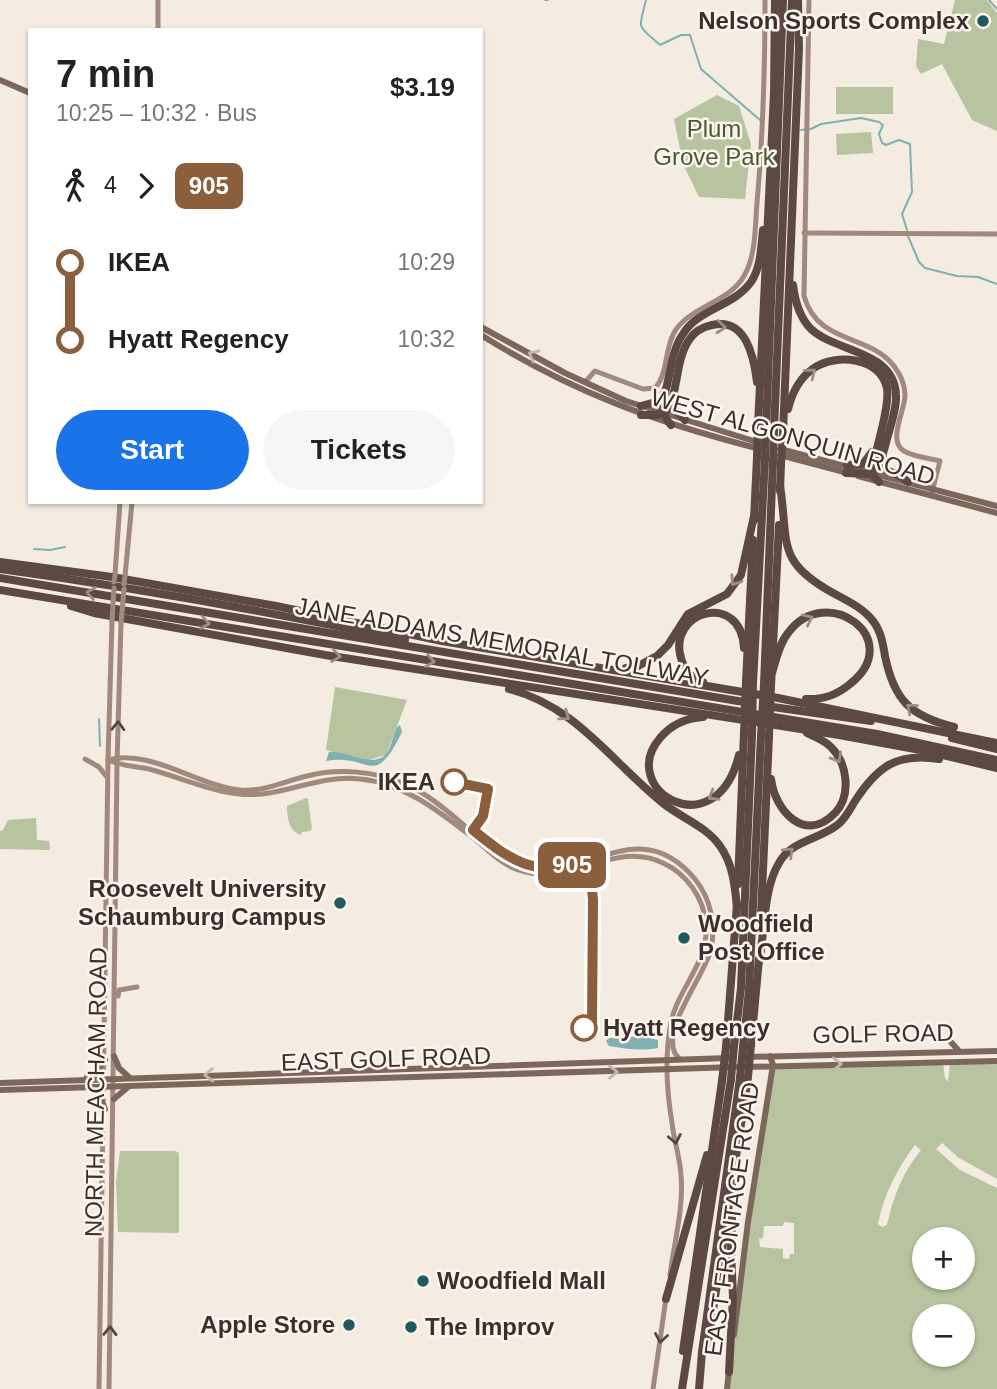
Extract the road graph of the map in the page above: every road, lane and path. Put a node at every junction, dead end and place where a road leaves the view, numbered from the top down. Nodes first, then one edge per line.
1 (158, 0) edge
2 (765, 0) edge
3 (775, 0) edge
4 (783, 0) edge
5 (792, 0) edge
6 (798, 0) edge
7 (809, 0) edge
8 (158, 28) edge
9 (0, 80) edge
10 (28, 92) edge
11 (770, 165) junction
12 (804, 233) junction
13 (997, 234) edge
14 (791, 236) junction
15 (483, 328) edge
16 (483, 336) edge
17 (585, 382) junction
18 (668, 383) junction
19 (673, 398) junction
20 (759, 409) junction
21 (641, 410) junction
22 (663, 413) junction
23 (883, 419) junction
24 (685, 420) junction
25 (671, 425) junction
26 (770, 429) junction
27 (883, 454) junction
28 (769, 460) junction
29 (846, 469) junction
30 (872, 472) junction
31 (879, 482) junction
32 (908, 482) junction
33 (780, 486) junction
34 (932, 492) junction
35 (120, 504) edge
36 (132, 504) edge
37 (997, 506) edge
38 (997, 513) edge
39 (754, 516) junction
40 (0, 562) edge
41 (0, 569) edge
42 (0, 578) edge
43 (114, 585) junction
44 (124, 586) junction
45 (0, 590) edge
46 (41, 597) junction
47 (424, 648) junction
48 (557, 661) junction
49 (407, 667) junction
50 (772, 673) junction
51 (749, 682) junction
52 (767, 685) junction
53 (725, 689) junction
54 (778, 698) junction
55 (720, 716) junction
56 (781, 725) junction
57 (754, 736) junction
58 (997, 742) edge
59 (769, 746) junction
60 (997, 749) edge
61 (85, 759) dead end
62 (108, 760) junction
63 (997, 760) edge
64 (117, 761) junction
65 (997, 769) edge
66 (108, 779) junction
67 (107, 817) junction
68 (116, 828) junction
69 (737, 908) junction
70 (759, 962) junction
71 (115, 977) junction
72 (115, 1027) junction
73 (950, 1041) dead end
74 (739, 1046) junction
75 (960, 1051) junction
76 (997, 1051) edge
77 (114, 1056) junction
78 (770, 1056) junction
79 (105, 1060) junction
80 (668, 1061) junction
81 (682, 1061) junction
82 (997, 1061) edge
83 (773, 1065) junction
84 (668, 1071) junction
85 (130, 1078) junction
86 (735, 1078) junction
87 (76, 1080) junction
88 (0, 1083) edge
89 (105, 1083) junction
90 (114, 1083) junction
91 (129, 1086) junction
92 (89, 1087) junction
93 (0, 1090) edge
94 (114, 1099) junction
95 (105, 1109) junction
96 (716, 1118) junction
97 (734, 1175) junction
98 (666, 1298) junction
99 (702, 1364) junction
100 (729, 1373) junction
101 (99, 1389) edge
102 (109, 1389) edge
103 (653, 1389) edge
104 (680, 1389) edge
105 (699, 1389) edge
106 (727, 1389) edge

1 - 8 street
2 - 17 street
3 - 11 highway
4 - 26 highway
5 - 26 highway
6 - 14 highway
7 - 12 street
9 - 10 main road
11 - 18 highway
11 - 20 highway
12 - 13 street
12 - 34 street
14 - 26 highway
14 - 27 highway
17 -> 15 main road, WEST ALGONQUIN ROAD
16 - 21 main road, WEST ALGONQUIN ROAD
17 - 21 main road, WEST ALGONQUIN ROAD
18 - 21 highway
18 - 22 highway
19 -> 20 highway
19 - 22 highway
19 - 24 highway
20 - 26 highway
21 - 22 highway
21 - 25 main road, WEST ALGONQUIN ROAD
22 - 24 main road, WEST ALGONQUIN ROAD
22 - 25 highway
26 -> 23 highway
23 - 29 highway
23 - 30 highway
24 - 29 main road, WEST ALGONQUIN ROAD
25 - 29 main road, WEST ALGONQUIN ROAD
26 - 28 highway, bridge
26 - 28 highway, bridge
27 - 30 highway
27 - 32 highway
28 - 33 highway
28 - 39 highway
28 - 51 highway
28 - 52 highway
29 - 30 highway
29 - 31 main road, WEST ALGONQUIN ROAD
30 - 31 highway
30 - 32 main road, WEST ALGONQUIN ROAD
31 - 34 main road, WEST ALGONQUIN ROAD
32 - 34 main road, WEST ALGONQUIN ROAD
33 - 50 highway
58 -> 33 highway
34 - 37 main road, WEST ALGONQUIN ROAD
34 - 38 main road, WEST ALGONQUIN ROAD
35 - 43 street, NORTH MEACHAM ROAD, bridge
36 - 44 street, NORTH MEACHAM ROAD, bridge
39 -> 48 highway
39 - 51 highway
40 - 48 highway
41 - 43 highway
47 -> 42 highway, JANE ADDAMS MEMORIAL TOLLWAY
43 - 44 highway
43 - 62 street, NORTH MEACHAM ROAD, bridge
44 - 47 highway
64 -> 44 street, NORTH MEACHAM ROAD, bridge
45 - 46 highway, JANE ADDAMS MEMORIAL TOLLWAY
46 -> 49 highway
46 -> 63 highway, JANE ADDAMS MEMORIAL TOLLWAY
47 - 60 highway, JANE ADDAMS MEMORIAL TOLLWAY
48 - 53 highway
49 - 55 highway
49 -> 69 highway
50 - 52 highway
50 -> 54 highway
51 - 53 highway
51 - 57 highway, bridge
52 - 57 highway, bridge
53 - 54 highway
54 - 58 highway
55 - 56 highway
57 -> 55 highway
56 -> 59 highway
56 - 65 highway
57 - 59 highway
57 - 69 highway
57 - 74 highway
59 - 70 highway
61 - 66 street
62 - 64 street
62 - 66 street, NORTH MEACHAM ROAD
64 - 68 street, NORTH MEACHAM ROAD
64 - 80 street
64 - 81 street
70 -> 65 highway
66 - 67 street, NORTH MEACHAM ROAD
67 - 68 street
67 - 79 street, NORTH MEACHAM ROAD
68 - 71 street, NORTH MEACHAM ROAD
69 - 74 highway
70 - 74 highway
71 - 72 street, NORTH MEACHAM ROAD
71 - 72 street
72 - 77 street, NORTH MEACHAM ROAD
73 - 75 main road
74 - 86 highway, bridge
74 - 86 highway, bridge
75 - 76 main road, GOLF ROAD
75 - 78 main road, GOLF ROAD
77 - 85 main road
77 - 90 street, NORTH MEACHAM ROAD
78 - 81 main road, EAST GOLF ROAD
78 - 83 main road, EAST FRONTAGE ROAD
79 - 87 main road
79 - 89 street, NORTH MEACHAM ROAD
80 - 81 main road, EAST GOLF ROAD
80 - 84 street
80 -> 85 main road, EAST GOLF ROAD
83 -> 82 main road, GOLF ROAD
83 - 84 main road, EAST GOLF ROAD
83 - 100 main road, EAST FRONTAGE ROAD
91 -> 84 main road, EAST GOLF ROAD
84 -> 98 street
85 - 90 main road, EAST GOLF ROAD
86 - 96 highway
86 - 97 highway
86 - 99 highway
86 - 104 highway
87 - 88 main road, EAST GOLF ROAD
87 - 89 main road, EAST GOLF ROAD
89 - 90 main road, EAST GOLF ROAD
89 - 92 main road, EAST GOLF ROAD
89 - 95 street, NORTH MEACHAM ROAD
90 - 91 main road, EAST GOLF ROAD
90 - 94 street, NORTH MEACHAM ROAD
91 - 94 main road
92 - 93 main road, EAST GOLF ROAD
92 - 95 main road
102 -> 94 street, NORTH MEACHAM ROAD
95 - 101 street, NORTH MEACHAM ROAD
96 - 98 highway
96 - 104 highway
97 - 99 highway
97 - 100 highway
98 -> 103 street
99 - 105 highway
100 - 106 main road, EAST FRONTAGE ROAD

